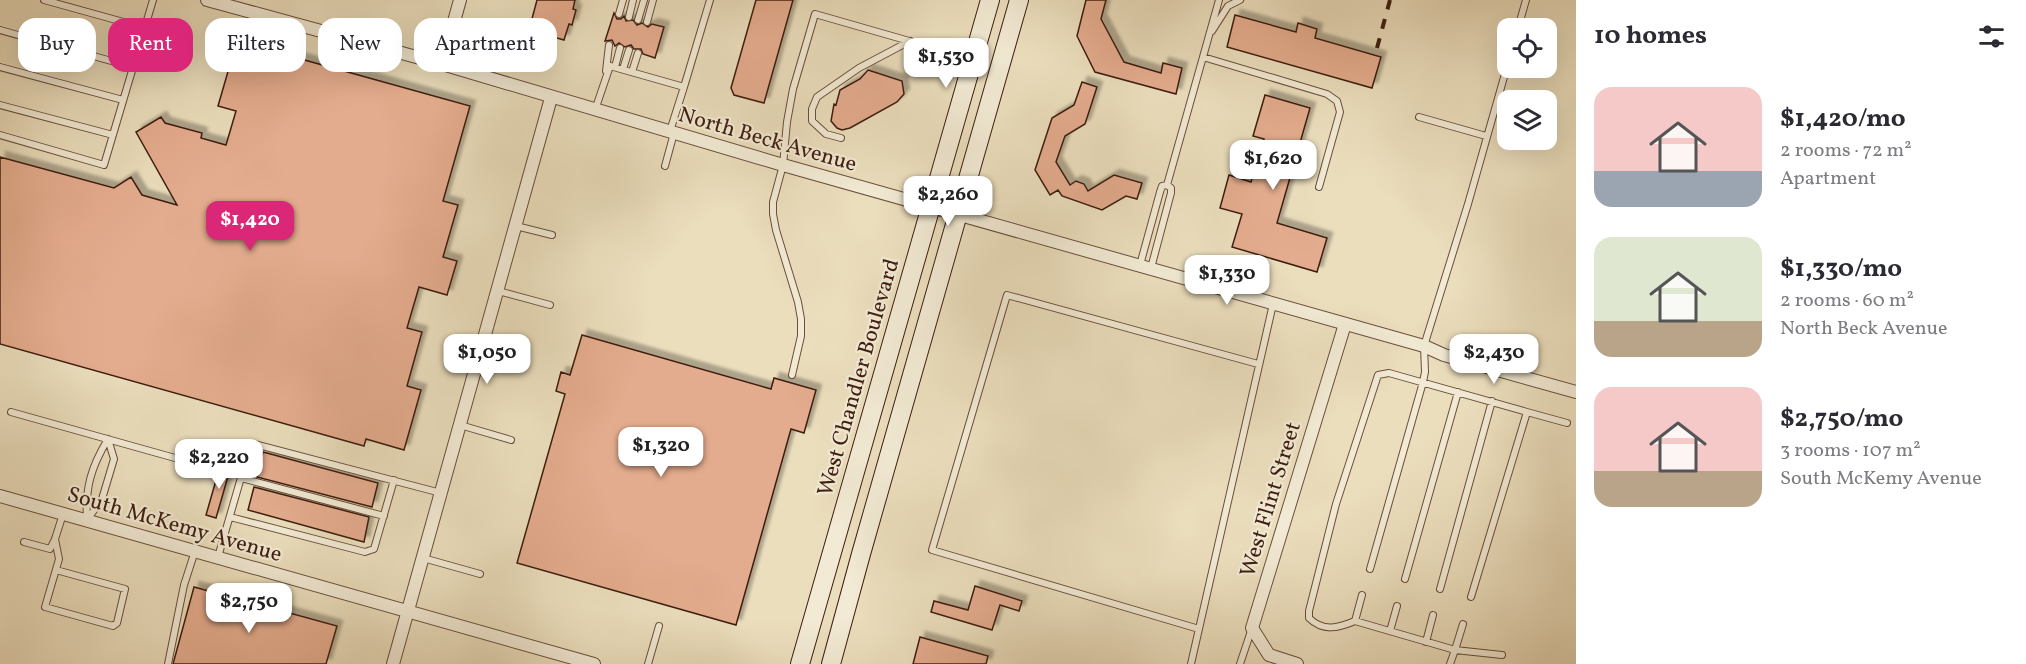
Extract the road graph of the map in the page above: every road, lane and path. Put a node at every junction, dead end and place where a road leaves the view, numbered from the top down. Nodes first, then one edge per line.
1 (44, 0) edge
2 (153, 0) edge
3 (207, 0) edge
4 (460, 0) edge
5 (623, 0) edge
6 (633, 0) edge
7 (644, 0) edge
8 (654, 0) edge
9 (710, 0) edge
10 (990, 0) edge
11 (1019, 0) edge
12 (1219, 0) edge
13 (1240, 0) edge
14 (1526, 0) edge
15 (619, 14) dead end
16 (629, 17) dead end
17 (109, 18) edge
18 (148, 18) edge
19 (455, 18) edge
20 (1521, 18) edge
21 (638, 20) dead end
22 (647, 22) dead end
23 (0, 30) edge
24 (1209, 37) junction
25 (911, 41) junction
26 (609, 45) dead end
27 (620, 48) dead end
28 (629, 50) dead end
29 (638, 53) dead end
30 (414, 56) edge
31 (1203, 57) junction
32 (973, 59) junction
33 (108, 60) edge
34 (0, 67) edge
35 (615, 67) junction
36 (623, 69) junction
37 (131, 72) edge
38 (468, 72) edge
39 (632, 72) junction
40 (605, 76) junction
41 (1503, 78) edge
42 (684, 87) junction
43 (552, 98) junction
44 (123, 100) junction
45 (0, 105) edge
46 (595, 110) junction
47 (1419, 117) dead end
48 (672, 133) junction
49 (0, 135) edge
50 (113, 135) junction
51 (1486, 136) junction
52 (841, 138) dead end
53 (783, 165) junction
54 (665, 166) dead end
55 (1167, 185) junction
56 (1319, 187) dead end
57 (930, 207) junction
58 (957, 214) junction
59 (516, 226) junction
60 (552, 235) dead end
61 (1145, 267) junction
62 (498, 291) junction
63 (1273, 304) junction
64 (550, 305) dead end
65 (1345, 324) junction
66 (1424, 346) junction
67 (1258, 364) junction
68 (792, 375) dead end
69 (1423, 382) junction
70 (1458, 392) junction
71 (1576, 392) edge
72 (1492, 401) junction
73 (11, 412) dead end
74 (1527, 412) junction
75 (1567, 423) dead end
76 (460, 425) junction
77 (108, 439) junction
78 (511, 440) dead end
79 (207, 467) dead end
80 (241, 478) junction
81 (394, 480) junction
82 (441, 493) junction
83 (0, 496) edge
84 (63, 514) junction
85 (384, 516) junction
86 (230, 517) junction
87 (87, 520) junction
88 (55, 539) junction
89 (24, 542) dead end
90 (195, 551) junction
91 (218, 557) junction
92 (423, 558) junction
93 (1370, 569) dead end
94 (56, 570) junction
95 (480, 574) dead end
96 (1405, 579) dead end
97 (1440, 590) dead end
98 (1362, 596) dead end
99 (1471, 597) dead end
100 (1397, 606) dead end
101 (408, 610) junction
102 (1433, 615) dead end
103 (1355, 621) junction
104 (1463, 624) dead end
105 (659, 626) dead end
106 (1252, 628) junction
107 (1199, 629) junction
108 (1390, 631) junction
109 (1426, 642) junction
110 (1455, 650) junction
111 (1502, 655) dead end
112 (168, 664) edge
113 (393, 664) edge
114 (594, 664) edge
115 (648, 664) edge
116 (800, 664) edge
117 (831, 664) edge
118 (1191, 664) edge
119 (1240, 664) edge
120 (1298, 664) edge
121 (1450, 664) edge

1 - 17 lane
2 - 18 lane
3 - 30 street, North Beck Avenue
4 - 19 street
5 - 15 lane
6 - 16 lane
7 - 21 lane
8 - 22 lane
9 - 42 lane
10 - 32 main road, West Chandler Boulevard
11 - 58 main road
12 - 24 lane
13 - 24 lane
14 - 20 lane
23 - 33 lane
24 - 31 lane
25 - 32 lane
25 - 52 lane
25 - 53 lane
26 - 40 lane
27 - 35 lane
28 - 36 lane
29 - 39 lane
31 - 55 lane
31 - 56 lane
32 - 57 main road, West Chandler Boulevard
34 - 44 lane
35 - 36 lane
35 - 40 lane
36 - 39 lane
37 - 44 lane
38 - 43 street, North Beck Avenue
39 - 42 lane
40 - 46 lane
41 - 51 lane
42 - 48 lane
43 - 46 street, North Beck Avenue
43 - 59 street
44 - 50 lane
45 - 50 lane
46 - 48 street, North Beck Avenue
47 - 51 lane
48 - 53 street, North Beck Avenue
48 - 54 lane
49 - 50 lane
51 - 66 lane
53 - 57 street, North Beck Avenue
53 - 68 lane
55 - 61 lane
55 - 61 lane
57 - 58 street, North Beck Avenue
57 - 116 main road, West Chandler Boulevard
58 - 61 street, North Beck Avenue
58 - 117 main road
59 - 60 lane
59 - 62 street
61 - 63 street, North Beck Avenue
62 - 64 lane
62 - 76 street
63 - 65 street, North Beck Avenue
63 - 67 lane
65 - 66 street, North Beck Avenue
65 - 106 street, West Flint Street
66 - 69 lane
66 - 71 street, North Beck Avenue
67 - 107 lane
67 - 107 lane
69 - 70 lane
69 - 93 lane
69 - 103 lane
70 - 72 lane
70 - 96 lane
72 - 74 lane
72 - 97 lane
73 - 77 lane
74 - 75 lane
74 - 99 lane
76 - 78 lane
76 - 82 street
77 - 79 lane
77 - 87 lane
77 - 87 lane
80 - 81 lane
80 - 85 lane
80 - 86 lane
81 - 82 lane
81 - 85 lane
82 - 92 street
83 - 84 street, South McKemy Avenue
84 - 87 street, South McKemy Avenue
84 - 88 lane
85 - 86 lane
86 - 91 lane
87 - 90 street, South McKemy Avenue
88 - 89 lane
88 - 94 lane
90 - 91 street, South McKemy Avenue
90 - 112 lane
91 - 101 street, South McKemy Avenue
92 - 95 lane
92 - 101 street
94 - 94 lane
98 - 103 lane
100 - 108 lane
101 - 113 street
101 - 114 street, South McKemy Avenue
102 - 109 lane
103 - 108 lane
104 - 110 lane
105 - 115 lane
106 - 119 lane
106 - 120 street
107 - 118 lane
108 - 109 lane
109 - 110 lane
110 - 111 lane
110 - 121 lane

